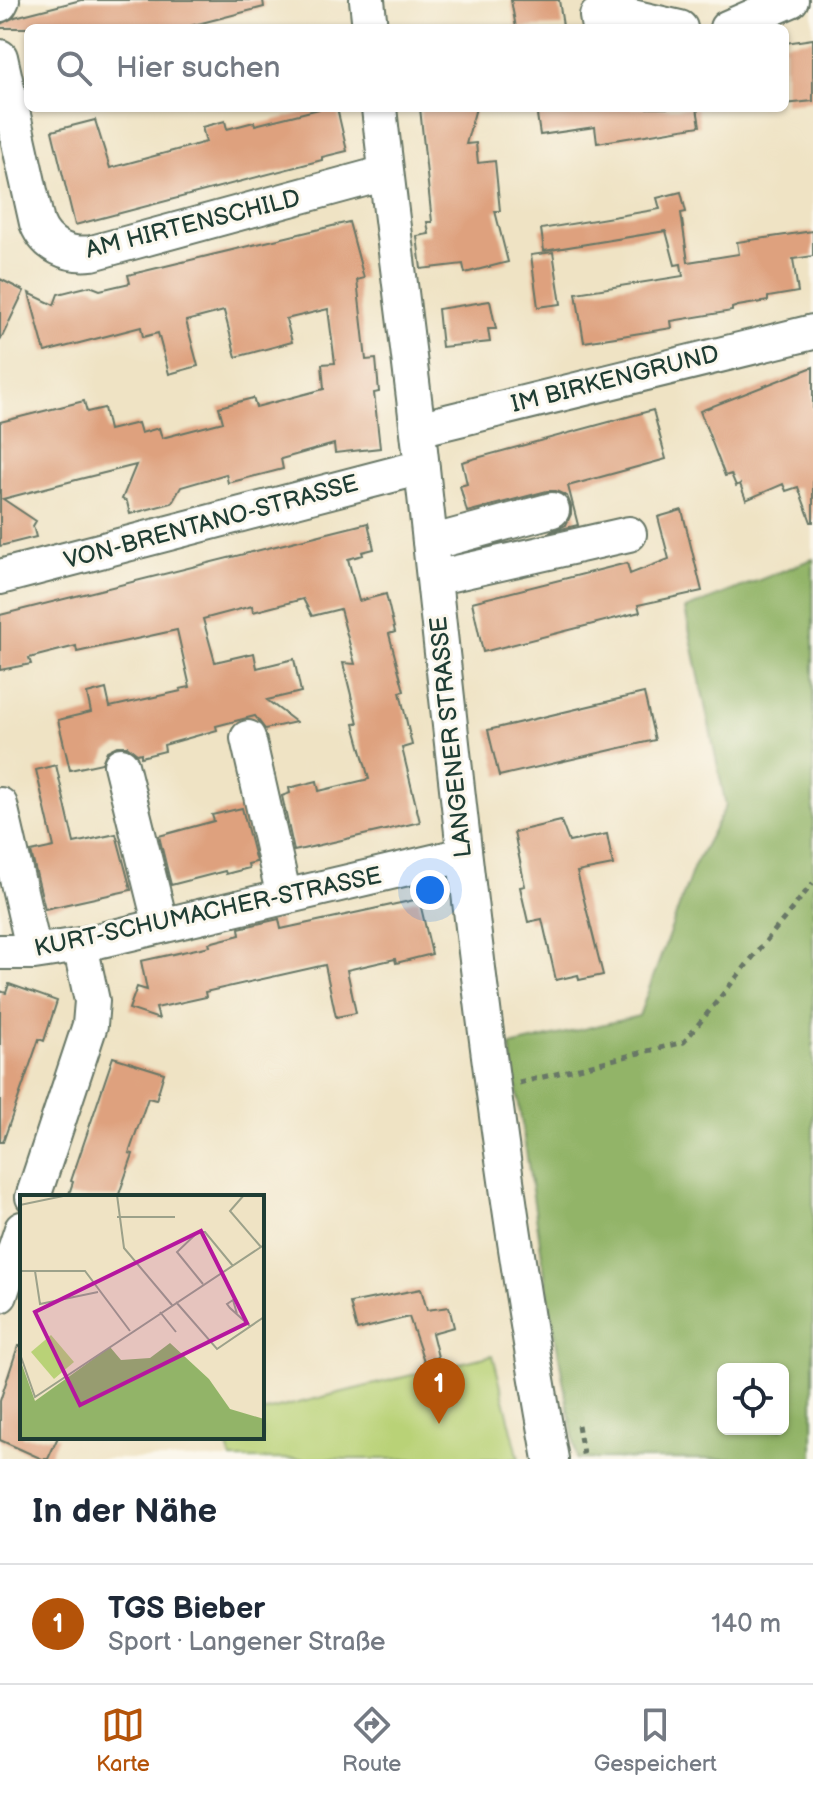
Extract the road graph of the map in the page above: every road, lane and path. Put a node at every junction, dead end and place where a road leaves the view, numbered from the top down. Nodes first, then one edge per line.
1 (367, 0) edge
2 (791, 0) edge
3 (370, 24) edge
4 (598, 24) edge
5 (663, 24) edge
6 (736, 24) edge
7 (0, 57) edge
8 (379, 112) edge
9 (386, 173) junction
10 (813, 332) edge
11 (418, 429) junction
12 (422, 467) junction
13 (552, 510) dead end
14 (629, 534) dead end
15 (430, 543) junction
16 (0, 577) edge
17 (434, 578) junction
18 (248, 738) dead end
19 (121, 765) dead end
20 (0, 805) edge
21 (463, 855) junction
22 (813, 883) edge
23 (284, 897) junction
24 (161, 926) junction
25 (80, 945) junction
26 (0, 952) edge
27 (34, 952) junction
28 (494, 1089) junction
29 (34, 1195) edge
30 (20, 1235) edge
31 (0, 1295) edge
32 (551, 1459) edge

1 - 3 street
2 - 6 street
4 - 5 street
7 - 9 street, AM HIRTENSCHILD
8 - 9 street, LANGENER STRASSE
9 - 11 street, LANGENER STRASSE
10 - 11 street, IM BIRKENGRUND
11 - 12 street, LANGENER STRASSE
12 - 15 street, LANGENER STRASSE
12 - 16 street, VON-BRENTANO-STRASSE
13 - 15 street
14 - 17 street
15 - 17 street, LANGENER STRASSE
17 - 21 street, LANGENER STRASSE
18 - 23 street
19 - 24 street
20 - 27 street
21 - 23 street, KURT-SCHUMACHER-STRASSE
21 - 28 street, LANGENER STRASSE
22 - 28 path
23 - 24 street, KURT-SCHUMACHER-STRASSE
24 - 25 street, KURT-SCHUMACHER-STRASSE
25 - 27 street, KURT-SCHUMACHER-STRASSE
25 - 29 street
26 - 27 street, KURT-SCHUMACHER-STRASSE
28 - 32 street, LANGENER STRASSE
30 - 31 street

